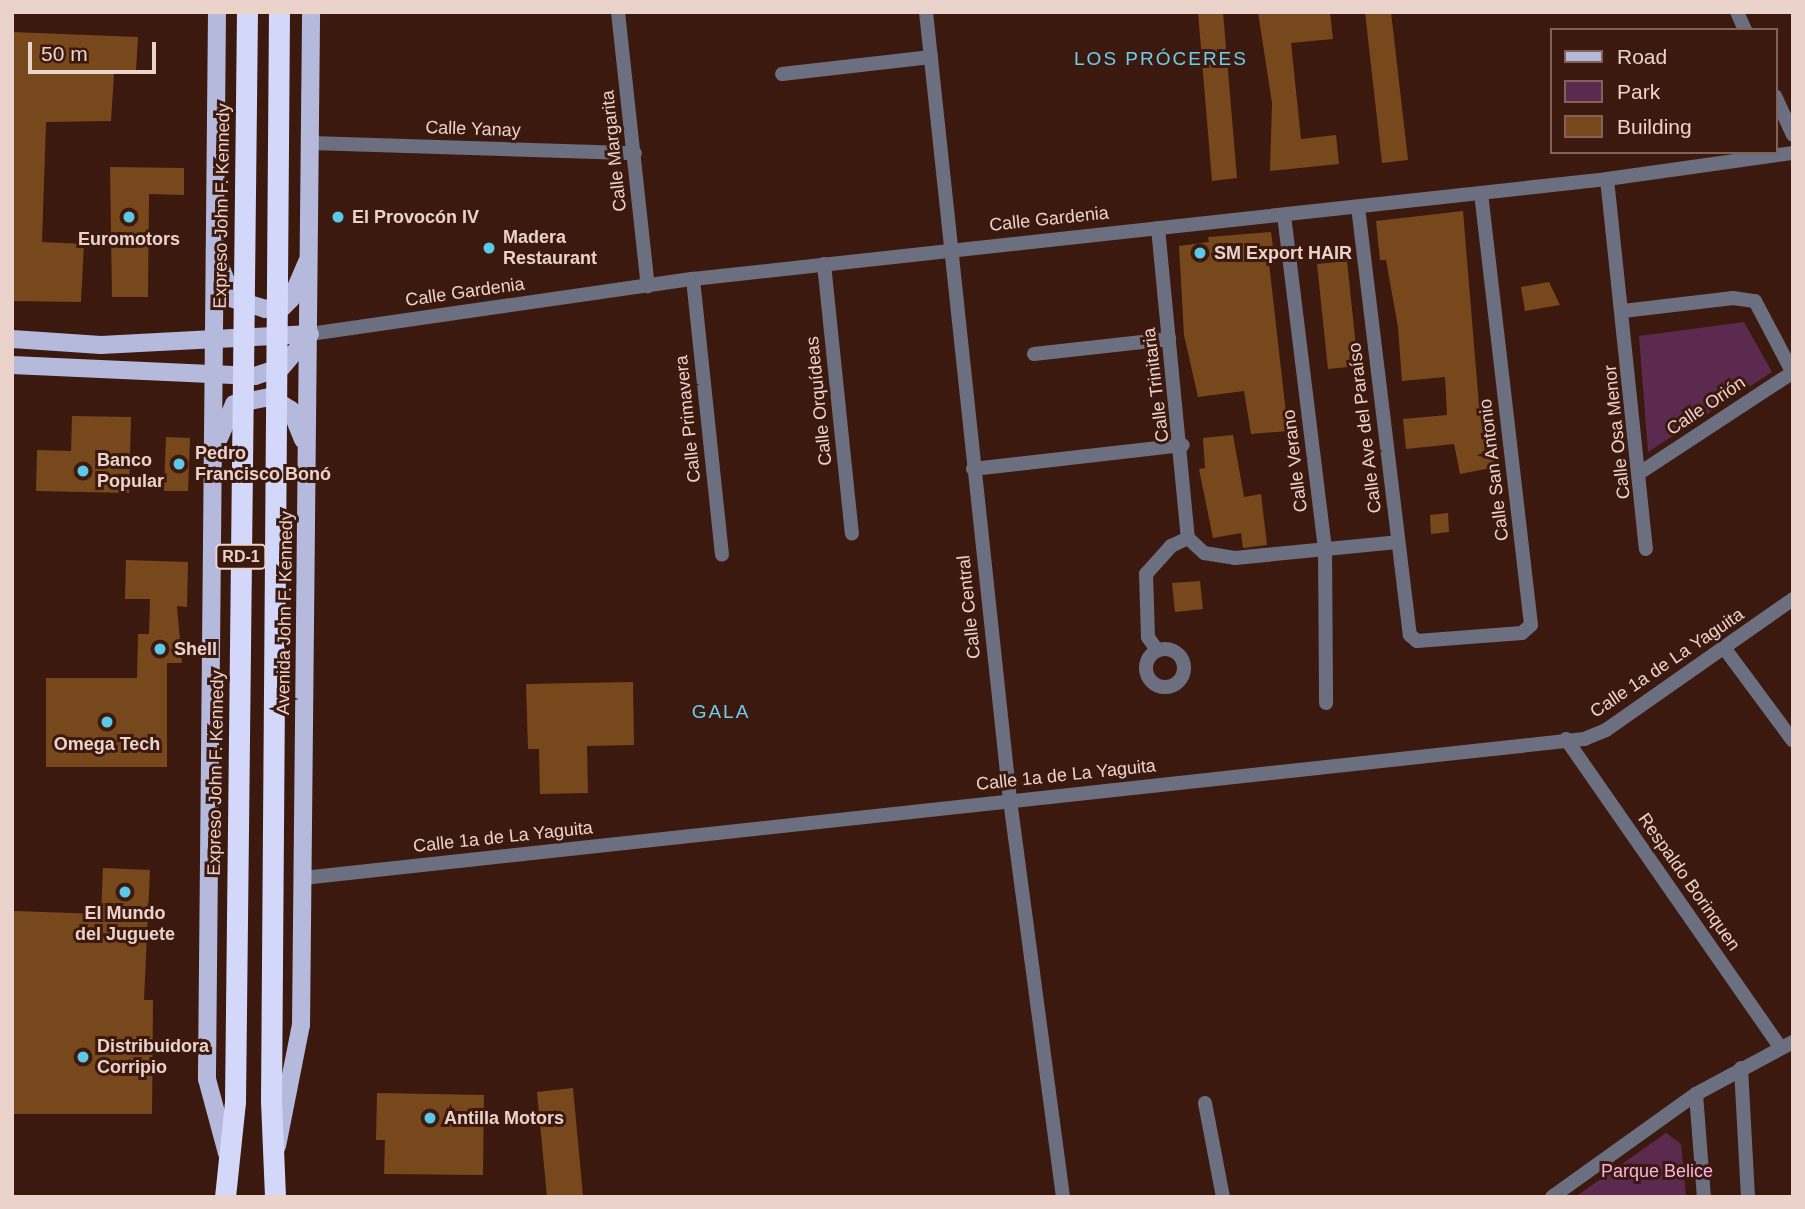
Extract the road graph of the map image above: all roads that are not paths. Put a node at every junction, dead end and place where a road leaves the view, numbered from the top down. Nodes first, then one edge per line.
1 (217, 12) edge
2 (247, 12) edge
3 (279, 12) edge
4 (311, 12) edge
5 (618, 12) edge
6 (926, 12) edge
7 (1737, 12) edge
8 (1744, 28) edge
9 (931, 57) junction
10 (782, 74) dead end
11 (1777, 100) edge
12 (1793, 135) edge
13 (311, 143) junction
14 (635, 153) junction
15 (1793, 153) edge
16 (1607, 179) junction
17 (1481, 193) junction
18 (1358, 207) junction
19 (1284, 215) junction
20 (1158, 228) junction
21 (214, 245) junction
22 (952, 249) junction
23 (310, 253) junction
24 (824, 264) junction
25 (693, 279) junction
26 (648, 286) junction
27 (1623, 311) junction
28 (310, 334) junction
29 (12, 339) edge
30 (214, 339) junction
31 (1169, 339) junction
32 (1034, 354) dead end
33 (12, 365) edge
34 (1793, 372) edge
35 (213, 376) junction
36 (1183, 445) junction
37 (308, 457) junction
38 (213, 463) junction
39 (974, 469) junction
40 (1641, 472) junction
41 (852, 534) dead end
42 (1188, 538) junction
43 (1398, 542) junction
44 (1325, 549) junction
45 (1646, 549) dead end
46 (722, 554) dead end
47 (1793, 599) edge
48 (1417, 641) joint
49 (1725, 649) junction
50 (1157, 650) dead end
51 (1326, 703) dead end
52 (1566, 739) junction
53 (1793, 741) edge
54 (1010, 800) junction
55 (303, 878) junction
56 (1787, 1045) edge
57 (1741, 1068) junction
58 (1696, 1094) junction
59 (1205, 1104) dead end
60 (227, 1153) junction
61 (272, 1170) junction
62 (225, 1197) edge
63 (275, 1197) edge
64 (1063, 1197) edge
65 (1223, 1197) edge
66 (1552, 1197) edge
67 (1704, 1197) edge
68 (1748, 1197) edge

1 - 21 main road, RD-1
2 - 60 highway, Expreso John F. Kennedy / RD-1, bridge
3 - 61 highway, RD-1, bridge
4 - 13 main road, Avenida John F. Kennedy
5 - 14 street, Calle Margarita
6 - 9 street, Calle Central
7 - 8 street
9 - 10 street
9 - 22 street, Calle Central
11 - 12 street
13 - 14 street, Calle Yanay
13 - 23 main road, Avenida John F. Kennedy
14 - 26 street, Calle Margarita
15 - 16 street, Calle Gardenia
16 - 17 street, Calle Gardenia
16 - 27 street, Calle Osa Menor
17 - 18 street, Calle Gardenia
17 - 48 street, Calle San Antonio
18 - 19 street, Calle Gardenia
18 - 43 street, Calle Ave del Paraíso
19 - 20 street, Calle Gardenia
19 - 44 street, Calle Verano
20 - 22 street, Calle Gardenia
20 - 31 street, Calle Trinitaria
21 - 23 main road
21 - 30 main road, RD-1
22 - 24 street, Calle Gardenia
22 - 39 street, Calle Central
23 - 28 main road, Avenida John F. Kennedy
24 - 25 street, Calle Gardenia
24 - 41 street, Calle Orquídeas
25 - 26 street, Calle Gardenia
25 - 46 street, Calle Primavera
26 - 28 street, Calle Gardenia
27 - 34 street
27 - 40 street, Calle Osa Menor
28 - 30 main road
28 - 35 main road
28 - 37 main road, Avenida John F. Kennedy
29 - 30 main road
30 - 35 main road, RD-1
31 - 32 street
31 - 36 street, Calle Trinitaria
33 - 35 main road
34 - 40 street, Calle Orión
35 - 38 main road, RD-1
36 - 39 street
36 - 42 street, Calle Trinitaria
37 - 38 main road
37 - 55 main road, Avenida John F. Kennedy
38 - 60 main road, RD-1
39 - 54 street, Calle Central
40 - 45 street, Calle Osa Menor
42 - 44 street
42 - 50 street
43 - 44 street
43 - 48 street, Calle Ave del Paraíso
44 - 51 street, Calle Verano
47 - 49 street, Calle 1a de La Yaguita
49 - 52 street, Calle 1a de La Yaguita
49 - 53 street
52 - 54 street, Calle 1a de La Yaguita
52 - 56 street, Respaldo Borinquen
54 - 55 street, Calle 1a de La Yaguita
54 - 64 street, Calle Central
55 - 61 main road, Avenida John F. Kennedy
56 - 57 street
57 - 58 street
57 - 68 street
58 - 66 street
58 - 67 street
59 - 65 street
60 - 62 highway, Expreso John F. Kennedy / RD-1
61 - 63 highway, RD-1

